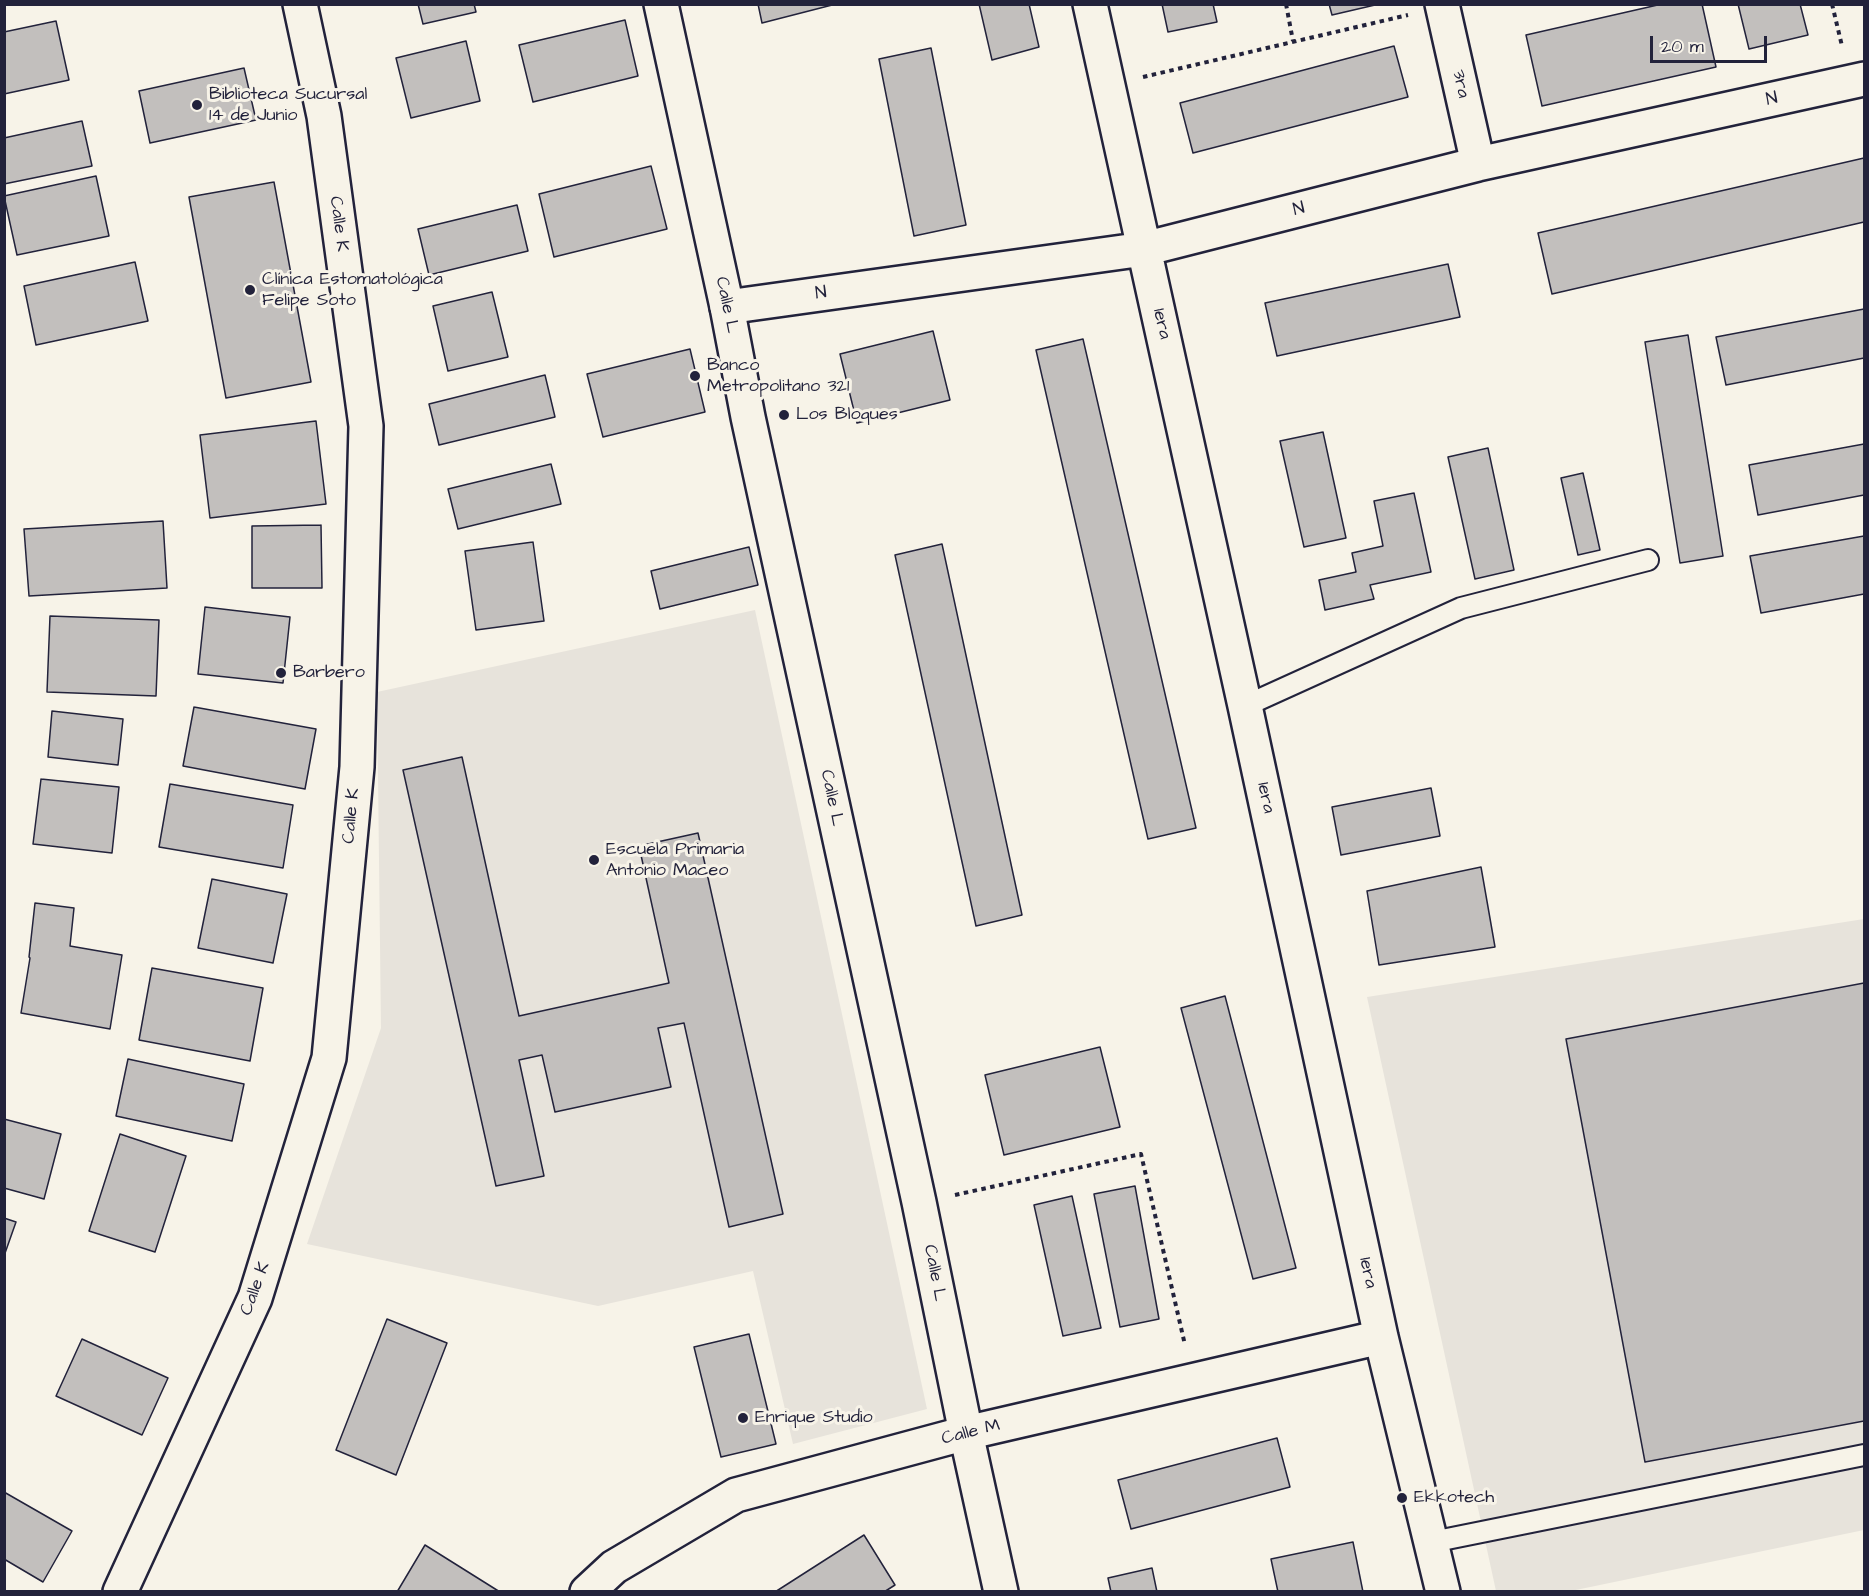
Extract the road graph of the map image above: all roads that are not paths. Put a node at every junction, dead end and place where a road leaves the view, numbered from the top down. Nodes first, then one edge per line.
1 (300, 4) edge
2 (661, 4) edge
3 (1089, 4) edge
4 (1443, 5) edge
5 (1864, 79) edge
6 (1478, 165) junction
7 (1144, 249) junction
8 (727, 307) junction
9 (1648, 560) dead end
10 (1245, 706) junction
11 (1381, 1337) junction
12 (966, 1433) junction
13 (1864, 1455) edge
14 (1432, 1542) junction
15 (120, 1592) edge
16 (587, 1592) edge
17 (1001, 1592) edge
18 (1443, 1592) edge

1 - 15 street, Calle K
2 - 8 street, Calle L
3 - 7 street, 1era
4 - 6 street, 3ra
5 - 6 street, N
6 - 7 street, N
7 - 8 street, N
7 - 10 street, 1era
8 - 12 street, Calle L
9 - 10 lane
10 - 11 street, 1era
11 - 12 street, Calle M
11 - 14 street, 1era
12 - 16 street, Calle M
12 - 17 street, Calle L
13 - 14 lane
14 - 18 street, 1era

